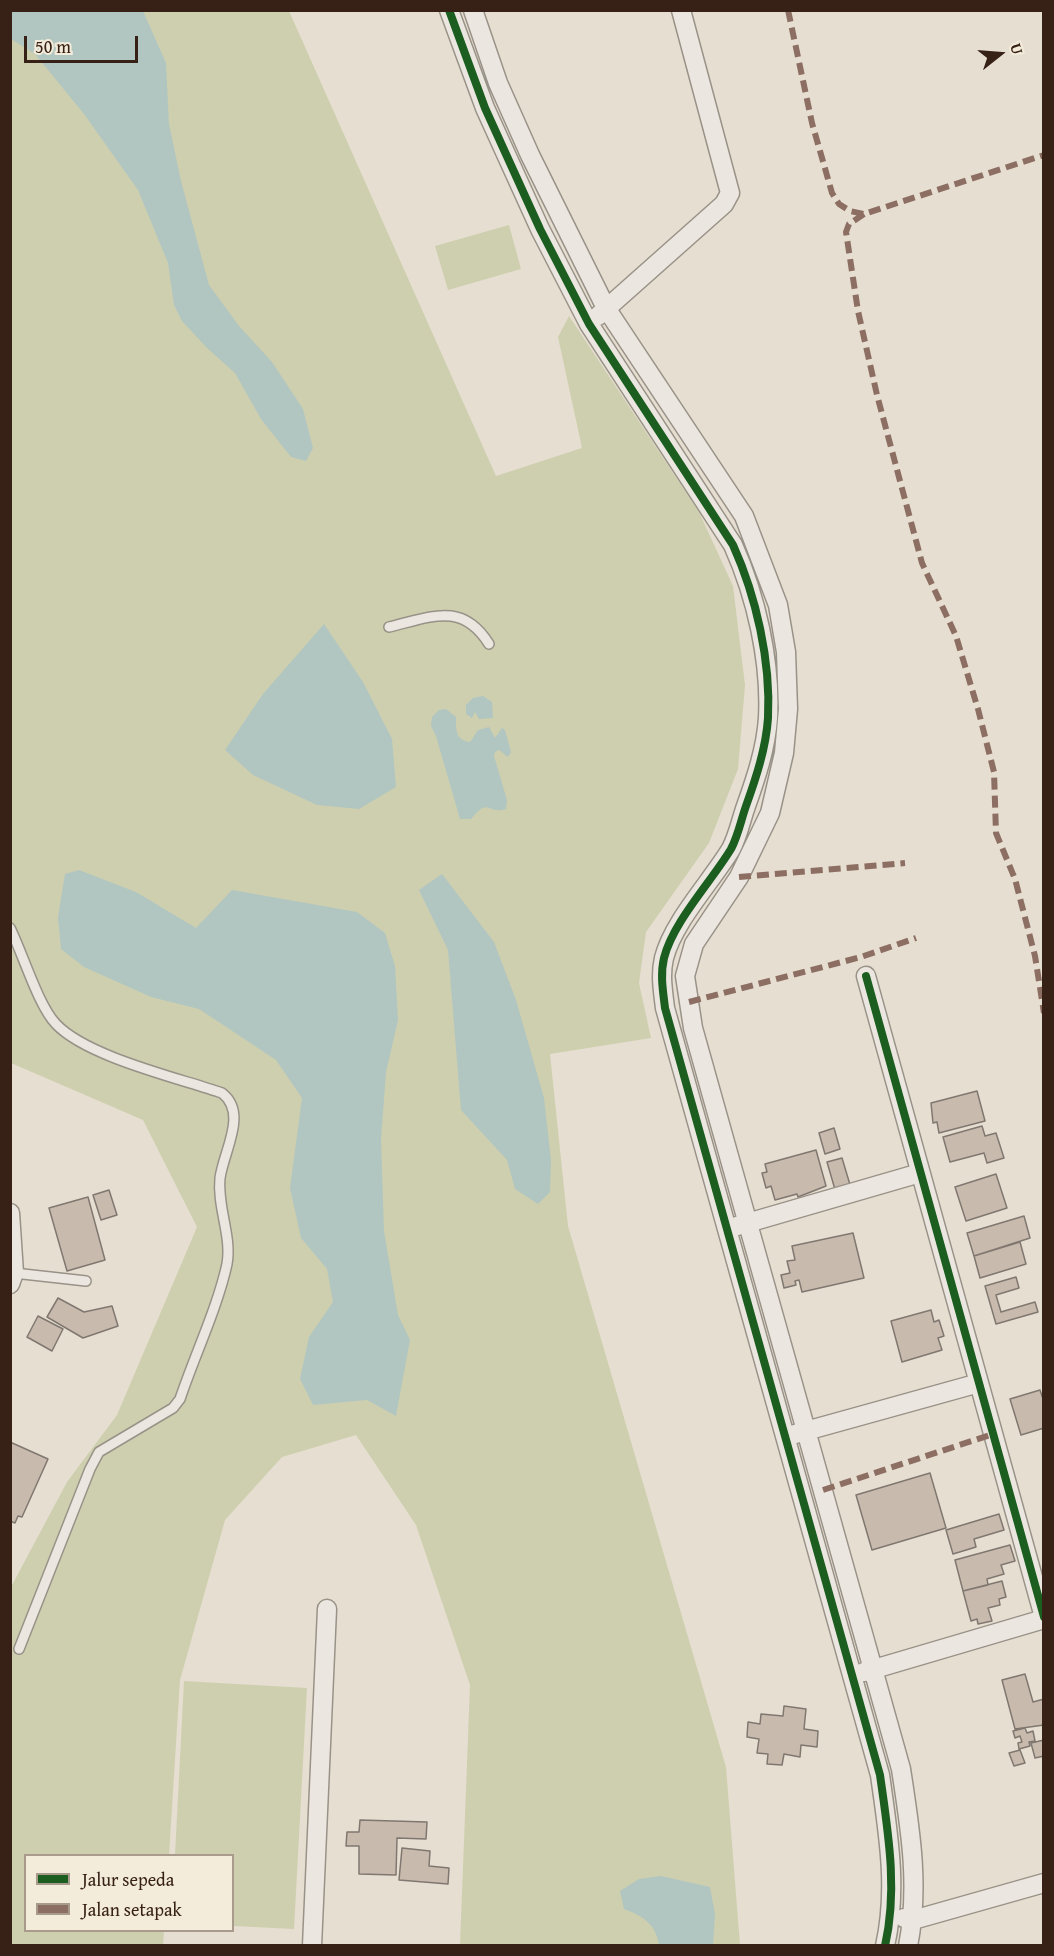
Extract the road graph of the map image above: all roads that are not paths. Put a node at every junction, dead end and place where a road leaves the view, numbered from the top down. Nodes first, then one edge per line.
1 (449, 10) edge
2 (473, 10) edge
3 (681, 10) edge
4 (606, 308) junction
5 (588, 324) junction
6 (389, 627) dead end
7 (489, 644) dead end
8 (10, 928) edge
9 (866, 976) dead end
10 (920, 1173) junction
11 (10, 1213) edge
12 (748, 1223) junction
13 (727, 1229) junction
14 (12, 1278) edge
15 (86, 1281) dead end
16 (979, 1383) junction
17 (806, 1430) junction
18 (785, 1437) junction
19 (327, 1609) dead end
20 (1044, 1618) edge
21 (19, 1649) dead end
22 (873, 1670) junction
23 (851, 1676) junction
24 (1044, 1883) edge
25 (892, 1915) junction
26 (913, 1920) junction
27 (312, 1946) edge
28 (885, 1946) edge
29 (908, 1946) edge

1 - 5 street
2 - 4 street
3 - 4 street
4 - 5 street
4 - 12 street
5 - 13 street
6 - 7 lane
8 - 21 lane
9 - 10 street
10 - 12 street
10 - 16 street
11 - 14 street
12 - 13 street
12 - 17 street
13 - 18 street
14 - 15 lane
16 - 17 street
16 - 20 street
17 - 18 street
17 - 22 street
18 - 23 street
19 - 27 street
20 - 22 street
22 - 23 street
22 - 26 street
23 - 25 street
24 - 26 street
25 - 26 street
25 - 28 street
26 - 29 street

